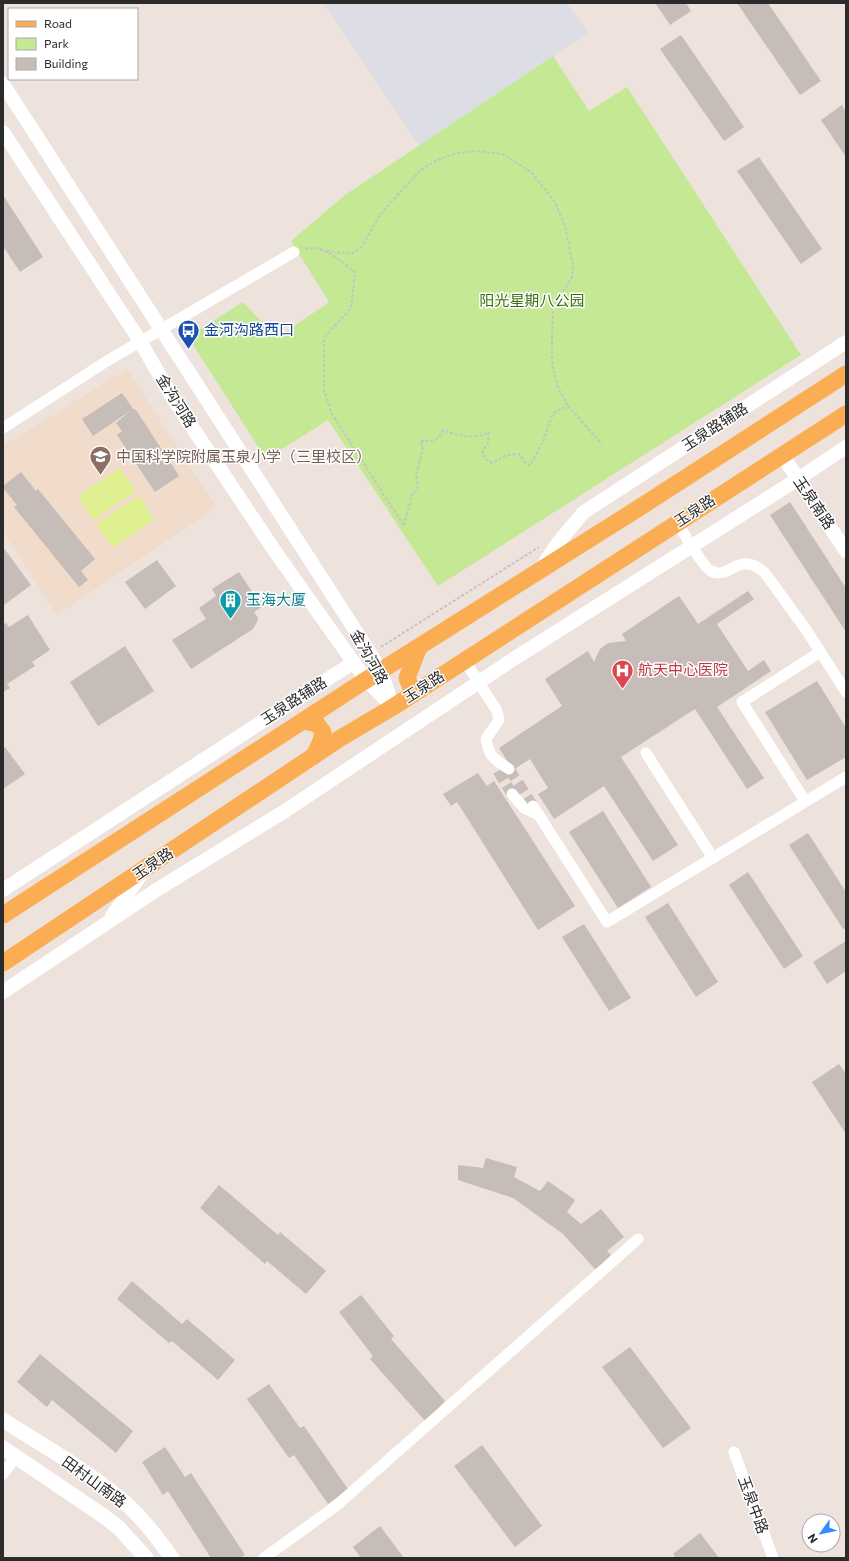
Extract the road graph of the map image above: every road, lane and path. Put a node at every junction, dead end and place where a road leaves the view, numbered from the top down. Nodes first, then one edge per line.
1 (3, 84) edge
2 (3, 132) edge
3 (325, 250) junction
4 (294, 252) joint
5 (162, 328) junction
6 (140, 341) junction
7 (846, 342) edge
8 (846, 374) edge
9 (569, 407) junction
10 (846, 414) edge
11 (3, 428) edge
12 (602, 444) dead end
13 (846, 447) edge
14 (782, 455) junction
15 (798, 479) junction
16 (677, 523) junction
17 (544, 543) dead end
18 (692, 546) junction
19 (846, 551) edge
20 (539, 571) junction
21 (419, 647) junction
22 (820, 652) junction
23 (370, 654) junction
24 (465, 661) junction
25 (354, 662) junction
26 (381, 671) junction
27 (366, 680) junction
28 (479, 682) junction
29 (421, 689) junction
30 (846, 692) edge
31 (394, 707) junction
32 (304, 721) junction
33 (646, 752) dead end
34 (314, 757) junction
35 (504, 770) tunnel mouth
36 (846, 776) edge
37 (512, 794) tunnel mouth
38 (805, 801) junction
39 (533, 806) tunnel mouth
40 (540, 816) junction
41 (713, 858) junction
42 (144, 870) junction
43 (3, 890) edge
44 (5, 913) edge
45 (107, 922) junction
46 (3, 963) edge
47 (3, 992) edge
48 (638, 1239) dead end
49 (3, 1420) edge
50 (3, 1448) edge
51 (734, 1452) dead end
52 (16, 1457) junction
53 (3, 1474) edge
54 (146, 1558) edge
55 (172, 1558) edge
56 (264, 1558) edge
57 (773, 1558) edge

1 - 5 street, 金沟河路
2 - 6 street, 金沟河路
3 - 4 path
3 - 9 path
3 - 9 path
4 - 5 street
5 - 6 street
5 - 23 street, 金沟河路
6 - 11 street
6 - 25 street, 金沟河路
7 - 20 street, 玉泉路辅路
8 - 20 main road
9 - 12 path
10 - 14 main road, 玉泉路
13 - 15 street
14 - 15 street, 玉泉南路
14 - 16 main road, 玉泉路
15 - 18 street
15 - 19 street, 玉泉南路
16 - 18 street
16 - 24 main road, 玉泉路
17 - 23 path
18 - 22 street
18 - 28 street
20 - 21 main road
21 - 26 main road
21 - 29 main road
22 - 30 street
22 - 38 street
23 - 26 street, 金沟河路
24 - 28 street
24 - 29 main road, 玉泉路
25 - 27 street, 金沟河路
25 - 43 street, 玉泉路辅路
26 - 27 main road
26 - 31 street, 金沟河路
27 - 31 street, 金沟河路
27 - 32 main road
28 - 35 street
28 - 45 street
29 - 31 main road, 玉泉路
31 - 34 main road, 玉泉路
32 - 34 main road
32 - 44 main road
33 - 41 street
34 - 42 main road, 玉泉路
36 - 38 street
37 - 40 street
38 - 41 street
39 - 40 street
40 - 41 street
42 - 45 street
42 - 46 main road, 玉泉路
45 - 47 street
48 - 56 street
49 - 55 main road, 田村山南路
50 - 52 main road, 田村山南路
51 - 57 street, 玉泉中路
52 - 53 street
52 - 54 main road, 田村山南路

